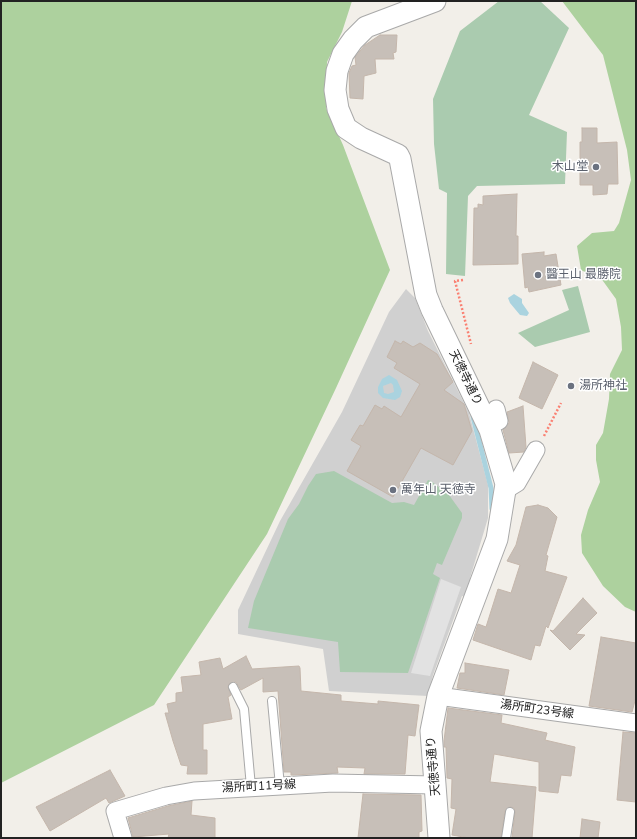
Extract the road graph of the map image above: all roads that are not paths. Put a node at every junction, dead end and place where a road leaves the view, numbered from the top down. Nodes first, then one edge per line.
1 (435, 1) edge
2 (536, 450) road end
3 (504, 491) junction
4 (233, 687) dead end
5 (438, 696) junction
6 (272, 701) dead end
7 (636, 723) edge
8 (280, 786) junction
9 (435, 786) junction
10 (251, 787) junction
11 (510, 812) dead end
12 (123, 838) edge
13 (439, 838) edge
14 (506, 838) edge

1 - 3 street, 天徳寺通り
2 - 3 street
3 - 5 street, 天徳寺通り
4 - 10 lane
5 - 7 street, 湯所町23号線
5 - 9 street, 天徳寺通り
6 - 8 lane
8 - 9 street, 湯所町11号線
8 - 10 street, 湯所町11号線
9 - 13 street, 天徳寺通り
10 - 12 street, 湯所町11号線
11 - 14 lane

